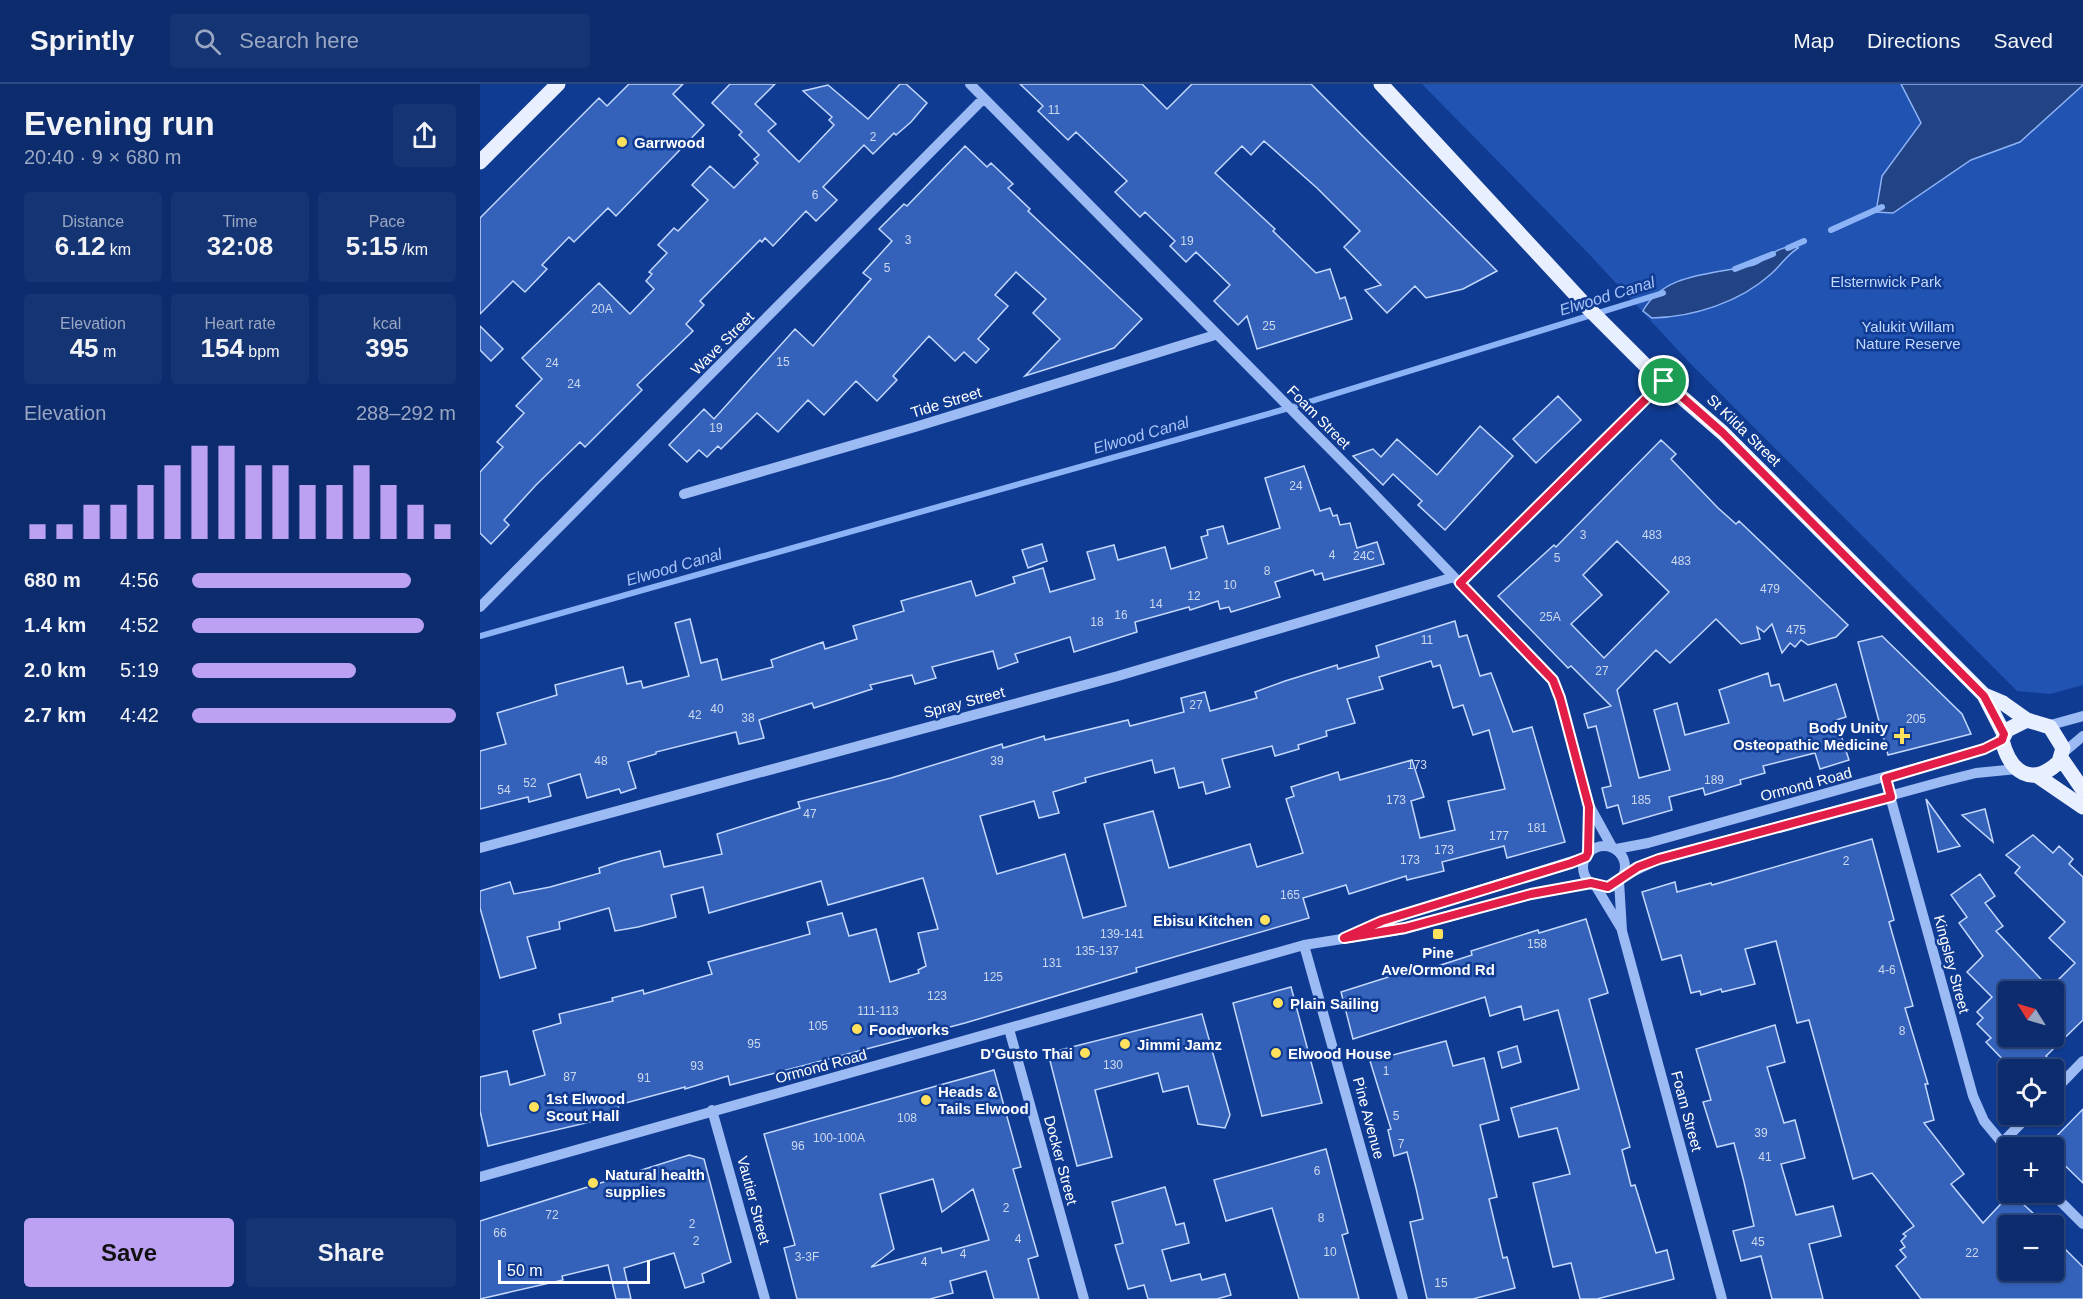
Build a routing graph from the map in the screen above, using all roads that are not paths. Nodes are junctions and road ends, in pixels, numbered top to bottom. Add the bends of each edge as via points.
1 (558, 84) edge
2 (970, 84) edge
3 (1381, 84) edge
4 (984, 98) junction
5 (480, 162) edge
6 (1215, 335) junction
7 (1664, 381) junction
8 (684, 494) dead end
9 (1457, 580) junction
10 (480, 607) edge
11 (1984, 696) junction
12 (2083, 716) edge
13 (2027, 720) junction
14 (2047, 726) junction
15 (2083, 736) edge
16 (2003, 737) junction
17 (2062, 756) junction
18 (2017, 769) junction
19 (2036, 775) junction
20 (1886, 778) junction
21 (2083, 790) edge
22 (1891, 797) junction
23 (1589, 807) junction
24 (2083, 807) edge
25 (480, 848) edge
26 (1614, 848) junction
27 (1587, 855) junction
28 (1621, 879) junction
29 (1593, 884) junction
30 (1623, 931) junction
31 (1344, 938) junction
32 (1304, 945) junction
33 (1009, 1029) junction
34 (2083, 1062) edge
35 (2064, 1081) edge
36 (712, 1110) junction
37 (2021, 1125) edge
38 (2012, 1137) edge
39 (1998, 1138) edge
40 (480, 1177) edge
41 (2062, 1203) edge
42 (2083, 1224) edge
43 (765, 1299) edge
44 (1084, 1299) edge
45 (1403, 1299) edge
46 (1722, 1299) edge

1 - 5 main road
2 - 4 street, Foam Street
3 - 7 main road, St Kilda Street via 1561,280
4 - 6 street, Foam Street
4 - 10 street, Wave Street
6 - 8 street, Tide Street
6 - 9 street, Foam Street
7 - 9 street, Spray Street
7 - 11 main road, St Kilda Street via 1723,433
9 - 23 street, Foam Street via 1553,680
9 - 25 street, Spray Street
11 - 13 main road, St Kilda Street via 2003,703
11 - 16 main road, St Kilda Street
12 - 14 street
13 - 14 main road
13 - 16 main road
14 - 17 main road via 2058,737
15 - 17 street
16 - 18 main road
16 - 20 street, Ormond Road via 1984,749
17 - 19 main road via 2055,766
17 - 21 main road
18 - 19 main road via 2026,775
18 - 22 street via 1976,773
19 - 24 main road
20 - 22 street, Kingsley Street
20 - 26 street, Ormond Road via 1648,843
22 - 28 street via 1659,859
22 - 39 street, Kingsley Street via 1973,1096 1984,1121
23 - 26 street, Foam Street
23 - 27 street, Foam Street
26 - 27 street via 1599,846
26 - 28 street via 1625,865
27 - 29 street via 1584,871
27 - 31 street, Ormond Road via 1382,921
28 - 29 street via 1608,887
28 - 30 street, Foam Street
29 - 30 street, Foam Street
29 - 31 street, Ormond Road via 1531,894 1405,928
30 - 46 street, Foam Street
31 - 32 street, Ormond Road
32 - 33 street, Ormond Road
32 - 45 street, Pine Avenue
33 - 36 street, Ormond Road
33 - 44 street, Docker Street
34 - 35 street
36 - 40 street, Ormond Road
36 - 43 street, Vautier Street
37 - 38 street
41 - 42 street

